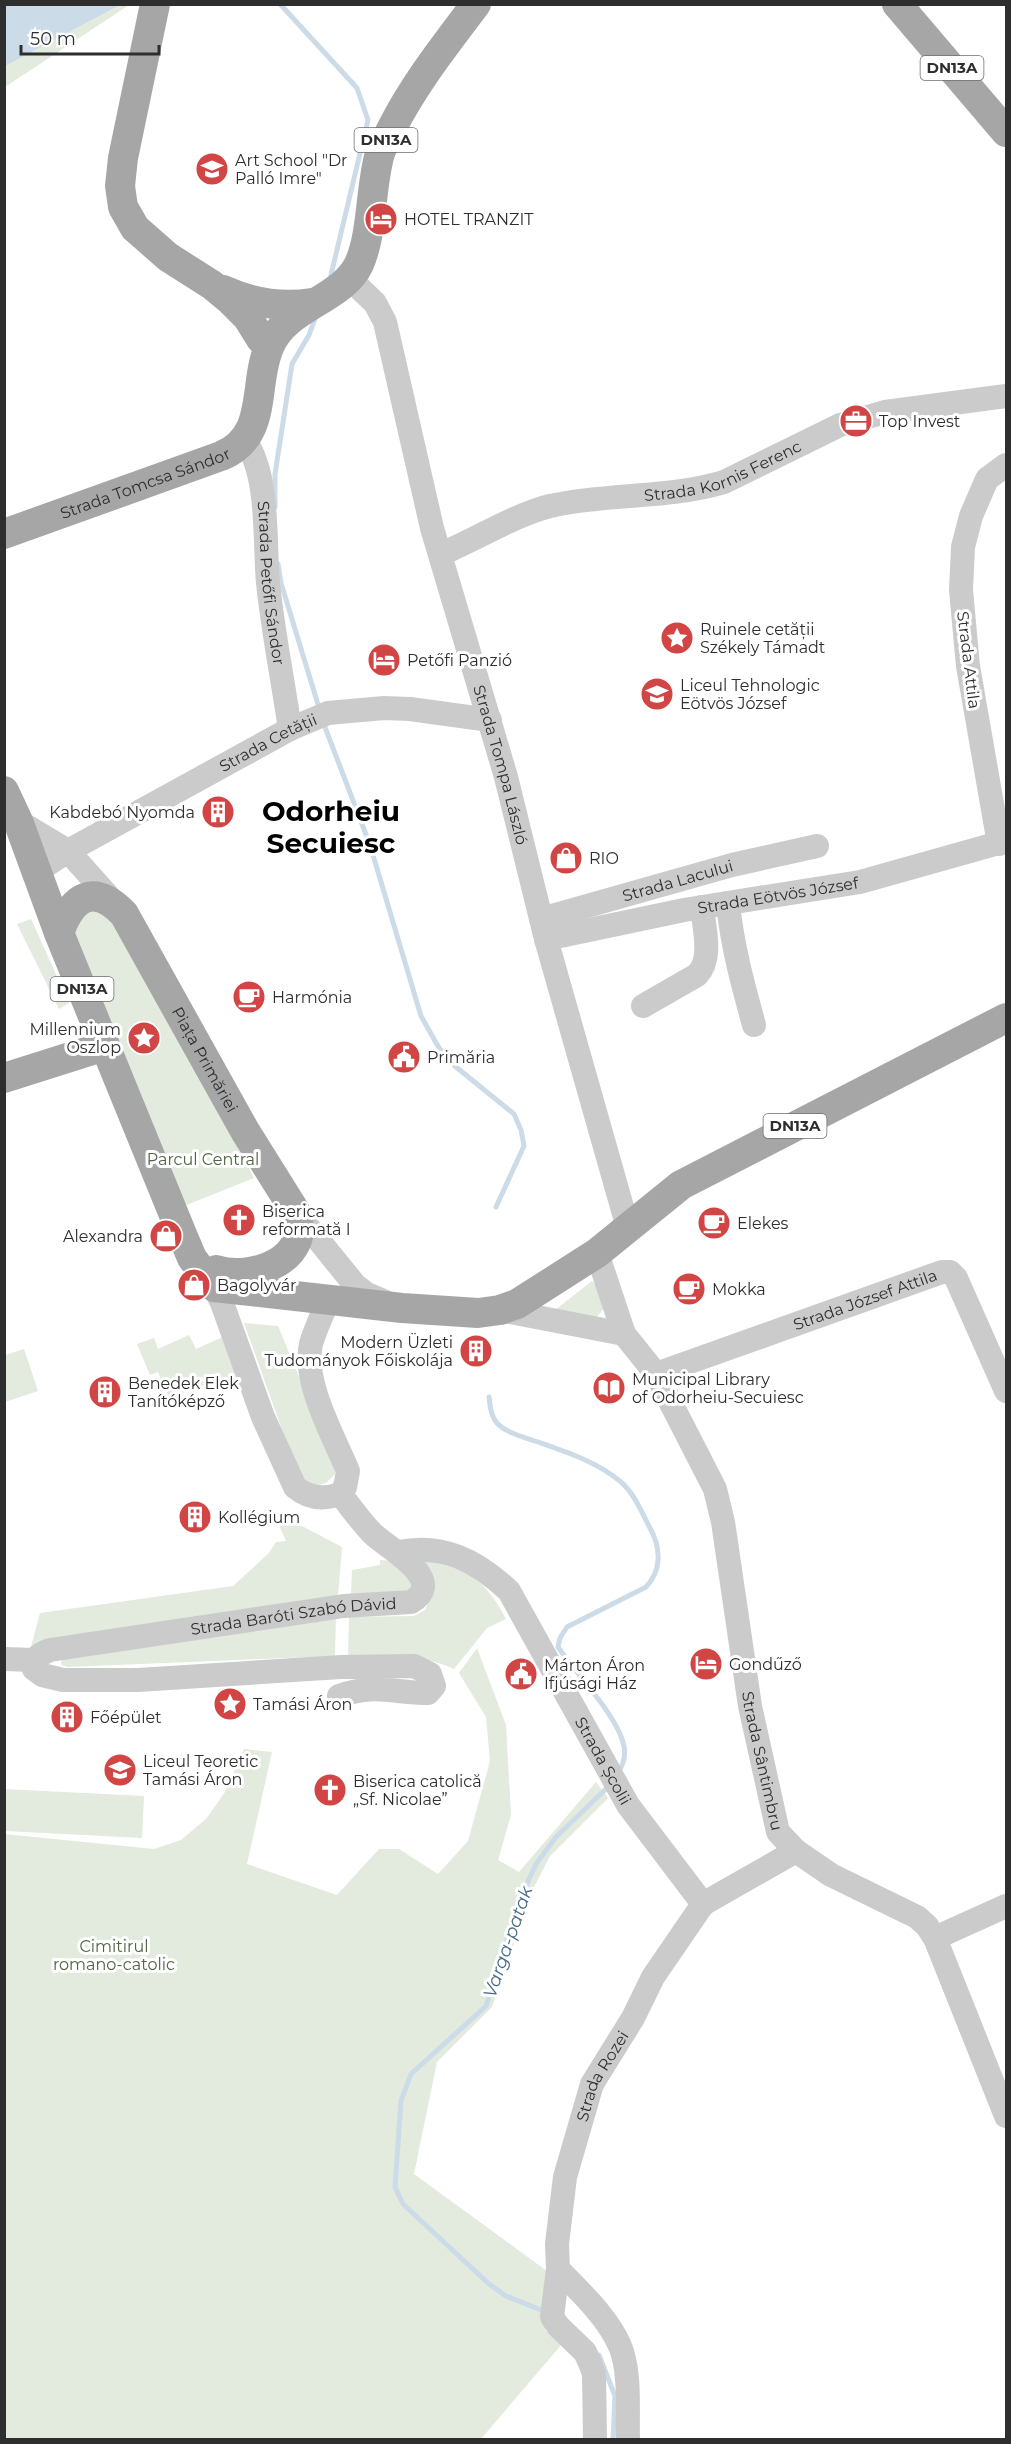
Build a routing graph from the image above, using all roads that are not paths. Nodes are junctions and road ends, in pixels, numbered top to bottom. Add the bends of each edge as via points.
1 (155, 4) edge
2 (476, 4) edge
3 (897, 4) edge
4 (1006, 132) edge
5 (212, 285) junction
6 (328, 293) junction
7 (247, 299) junction
8 (274, 338) junction
9 (1006, 396) edge
10 (250, 426) junction
11 (1006, 465) edge
12 (8, 530) edge
13 (441, 554) junction
14 (490, 720) junction
15 (290, 729) junction
16 (4, 791) edge
17 (18, 821) junction
18 (1003, 842) edge
19 (817, 846) dead end
20 (68, 851) junction
21 (36, 872) junction
22 (728, 903) junction
23 (117, 907) junction
24 (702, 907) junction
25 (544, 929) junction
26 (59, 933) junction
27 (643, 1006) dead end
28 (1006, 1018) edge
29 (754, 1025) dead end
30 (105, 1046) junction
31 (4, 1078) edge
32 (295, 1211) junction
33 (628, 1228) junction
34 (597, 1253) junction
35 (192, 1258) junction
36 (213, 1287) junction
37 (328, 1301) junction
38 (402, 1308) junction
39 (500, 1310) junction
40 (624, 1335) junction
41 (656, 1374) junction
42 (1006, 1391) edge
43 (339, 1494) junction
44 (399, 1552) junction
45 (4, 1659) edge
46 (34, 1660) junction
47 (339, 1696) dead end
48 (796, 1851) junction
49 (703, 1904) junction
50 (1006, 1906) edge
51 (935, 1938) junction
52 (1006, 2116) edge
53 (558, 2269) junction
54 (595, 2439) edge
55 (628, 2439) edge

1 - 5 main road via 123,158 123,207 135,228 168,257
2 - 6 main road, DN13A via 401,111 380,152 359,264
3 - 4 main road, DN13A
5 - 7 main road
5 - 8 main road via 241,310 261,339
6 - 7 main road via 279,305
6 - 8 main road, DN13A
6 - 13 street, Strada Tompa László via 375,303 385,322
7 - 8 main road
8 - 10 main road
9 - 13 street, Strada Kornis Ferenc via 885,412 840,425 706,488 539,509
10 - 12 main road, Strada Tomcsa Sándor via 220,456
10 - 15 street, Strada Petőfi Sándor
11 - 18 street, Strada Attila via 987,479 971,516 963,547 961,590 968,666
13 - 14 street, Strada Tompa László
14 - 15 street, Strada Cetății via 410,708 320,716
14 - 25 street, Strada Tompa László
15 - 20 street, Strada Cetății
16 - 17 main road, DN13A
17 - 20 street
17 - 21 main road, DN13A
18 - 22 street, Strada Eötvös József via 860,882
19 - 25 street, Strada Lacului via 722,867
20 - 21 street, Strada Cetății
20 - 23 street, Piața Primăriei
21 - 26 main road, DN13A
22 - 24 street, Strada Eötvös József
22 - 29 street via 730,928
23 - 26 main road via 96,897 81,899 69,910
23 - 32 main road, Piața Primăriei via 130,923 245,1131
24 - 25 street, Strada Eötvös József
24 - 27 street via 707,955 702,970
25 - 33 street, Strada Tompa László
26 - 30 main road, DN13A
28 - 33 main road, DN13A via 688,1181
30 - 31 main road
30 - 35 main road, DN13A
32 - 35 main road, Piața Primăriei via 300,1227 296,1243 272,1265 247,1274 233,1274
32 - 38 street, Piața Primăriei via 355,1285
33 - 34 main road, DN13A
34 - 39 main road, DN13A via 517,1304
34 - 40 street
35 - 36 main road, DN13A
36 - 37 main road, Piața Primăriei / DN13A
36 - 43 street via 263,1417 295,1487 312,1496
37 - 38 main road, Piața Primăriei / DN13A
37 - 43 street via 311,1346 310,1364 313,1384 348,1471 345,1487
38 - 39 main road, Piața Primăriei / DN13A
39 - 40 street
40 - 41 street, Strada Sântimbru
41 - 42 street, Strada József Attila via 950,1272 957,1278
41 - 48 street, Strada Sântimbru via 715,1489 750,1706 775,1822 784,1840
43 - 44 street, Strada Baróti Szabó Dávid via 370,1531
44 - 46 street, Strada Baróti Szabó Dávid via 421,1578 421,1593 411,1602 344,1606 61,1648 40,1654
44 - 49 street, Strada Școlii via 424,1548 445,1552 489,1574 509,1591 628,1805
45 - 46 street, Strada Baróti Szabó Dávid
46 - 47 street via 37,1672 63,1680 414,1666 430,1674 434,1686 428,1693 385,1688 359,1689
48 - 49 street
48 - 51 street, Strada Sântimbru via 831,1875 916,1917
49 - 53 street, Strada Rozei via 654,1977 592,2084 565,2177
50 - 51 street
51 - 52 street, Strada Sântimbru
53 - 54 street, Strada Rozei via 553,2306 558,2326 585,2352 594,2374
53 - 55 street via 601,2315 620,2346

